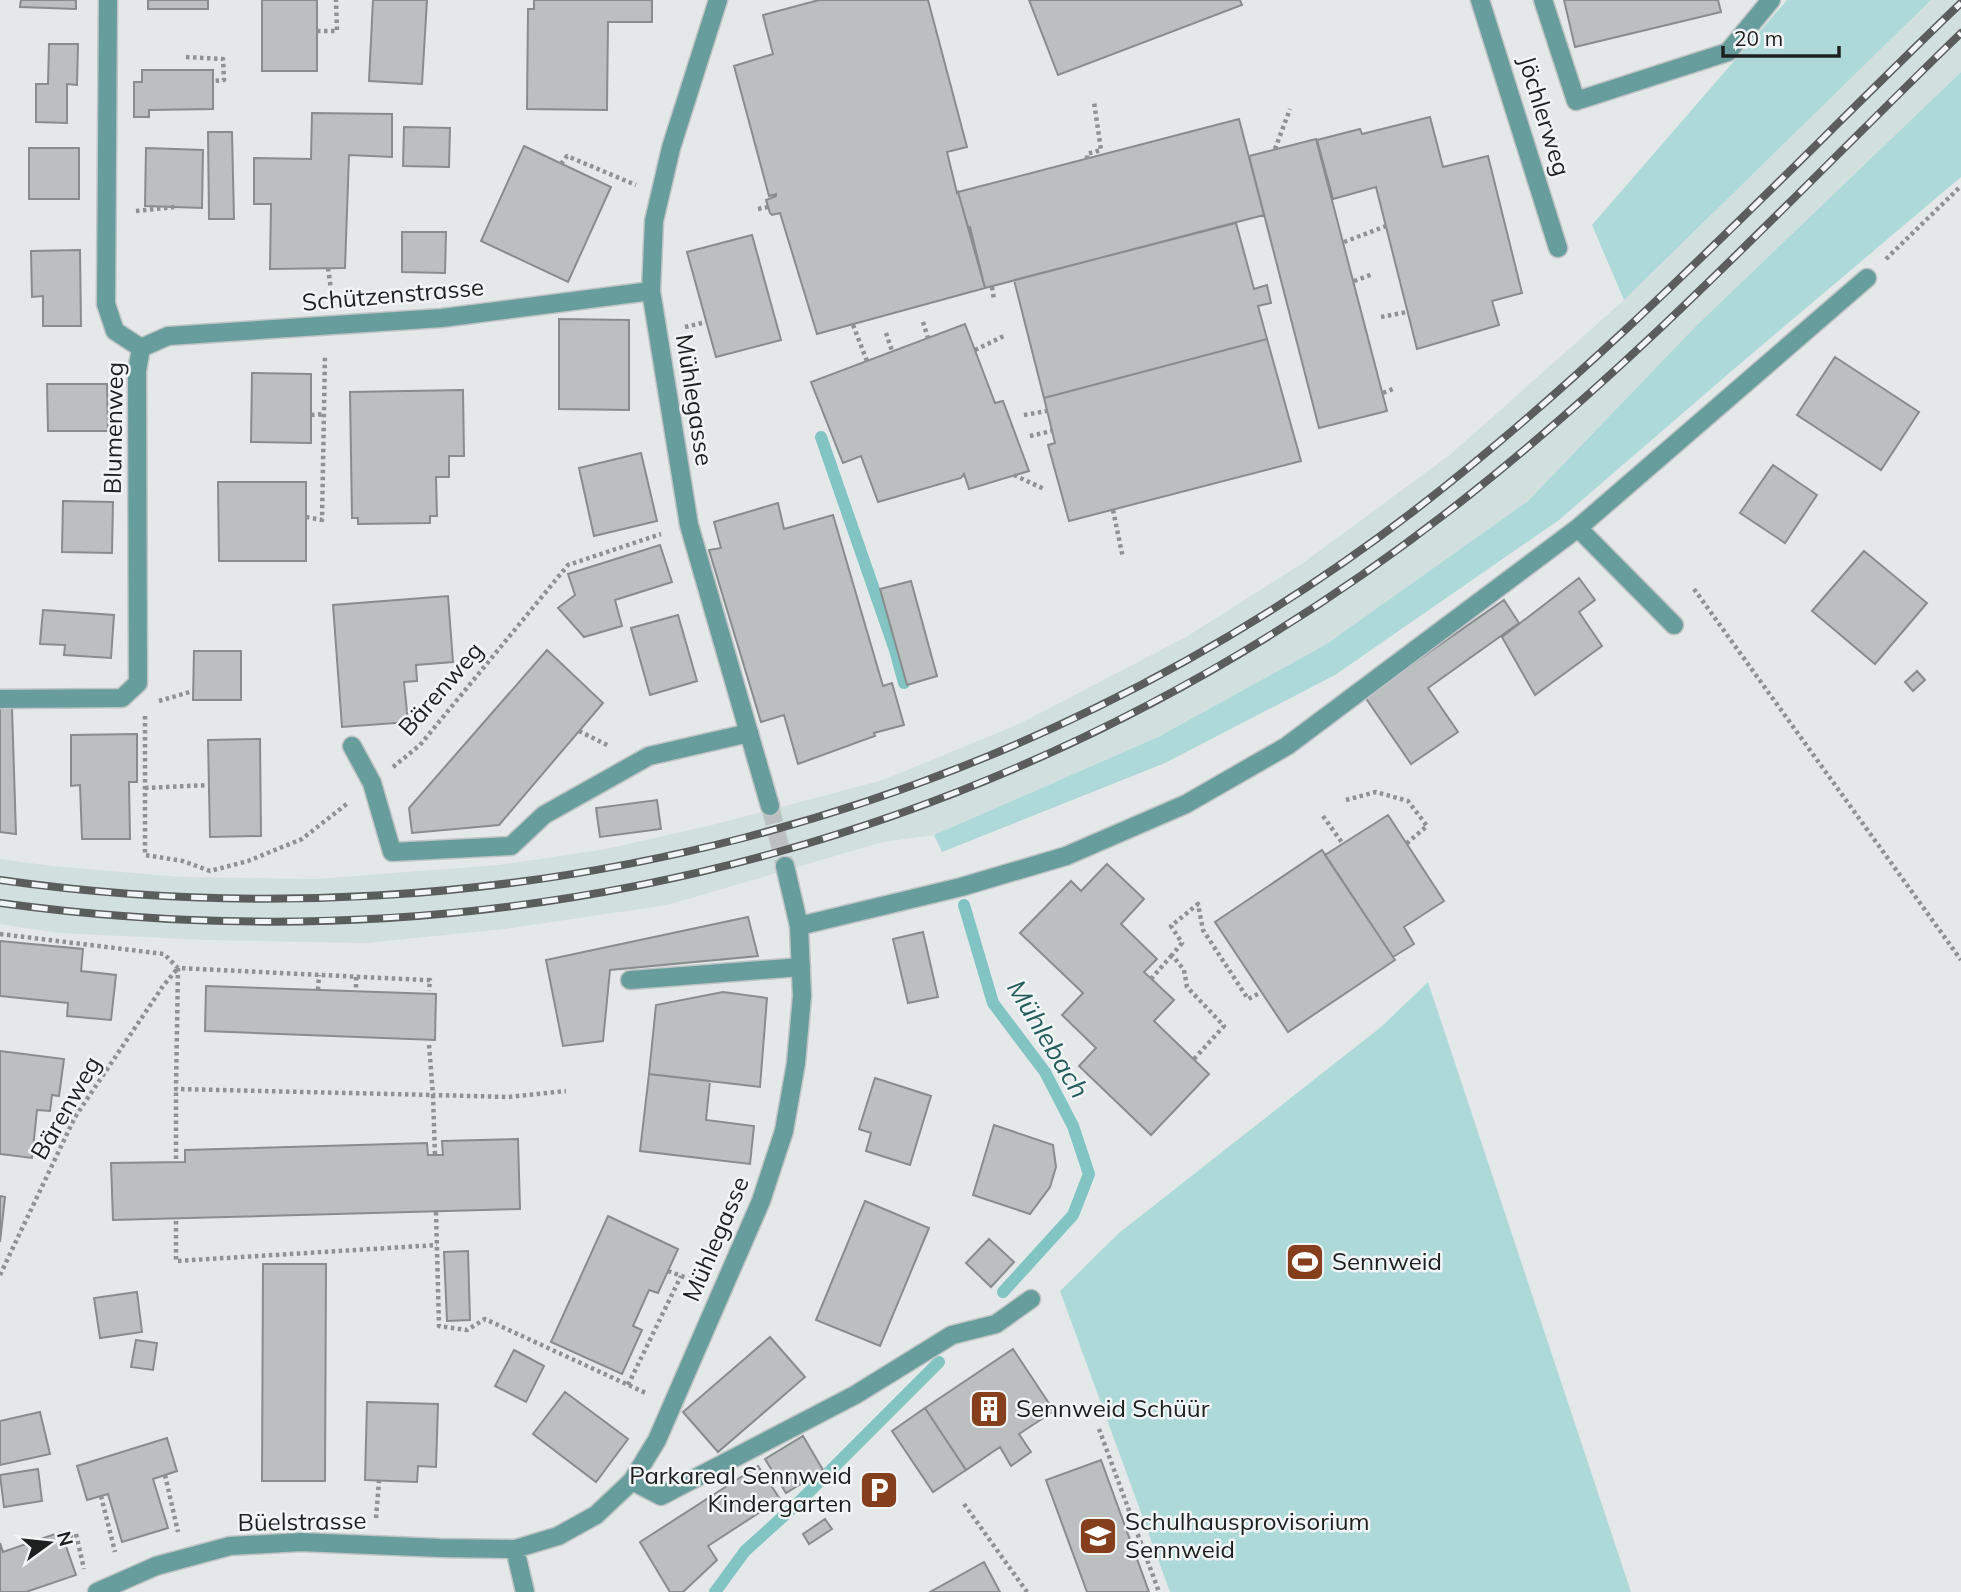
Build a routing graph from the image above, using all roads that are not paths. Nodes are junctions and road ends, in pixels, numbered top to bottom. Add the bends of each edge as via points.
1 (108, 0) edge
2 (718, 0) edge
3 (1480, 0) edge
4 (1543, 0) edge
5 (1771, 0) edge
6 (1558, 248) dead end
7 (1867, 278) road end
8 (651, 291) junction
9 (141, 348) junction
10 (1578, 528) junction
11 (1674, 625) dead end
12 (0, 699) edge
13 (749, 733) junction
14 (352, 746) dead end
15 (770, 806) tunnel mouth
16 (785, 866) tunnel mouth
17 (799, 926) junction
18 (801, 967) junction
19 (629, 980) dead end
20 (1031, 1299) dead end
21 (632, 1482) junction
22 (515, 1549) junction
23 (97, 1592) edge
24 (525, 1592) edge

1 - 9 street, Blumenweg via 106,304 115,331
2 - 8 street, Mühlegasse via 668,160 654,221
3 - 6 street, Jöchlerweg
4 - 5 street via 1576,101 1728,52
7 - 10 street
8 - 9 street, Schützenstrasse via 442,318 168,336
8 - 13 street, Mühlegasse via 689,525
9 - 12 street, Blumenweg via 136,371 138,683 122,698
10 - 11 street
10 - 17 street via 1287,746 1186,804 1066,856
13 - 14 street via 649,756 544,815 511,846 392,852 372,783
13 - 15 street, Mühlegasse
16 - 17 street, Mühlegasse
17 - 18 street, Mühlegasse
18 - 19 street
18 - 21 street, Mühlegasse via 796,1063 784,1131 761,1200 657,1440
20 - 21 street via 996,1324 951,1335 856,1395 661,1496
21 - 22 street, Mühlegasse via 596,1515 558,1536
22 - 23 street, Büelstrasse via 301,1542 230,1546 156,1566
22 - 24 street

